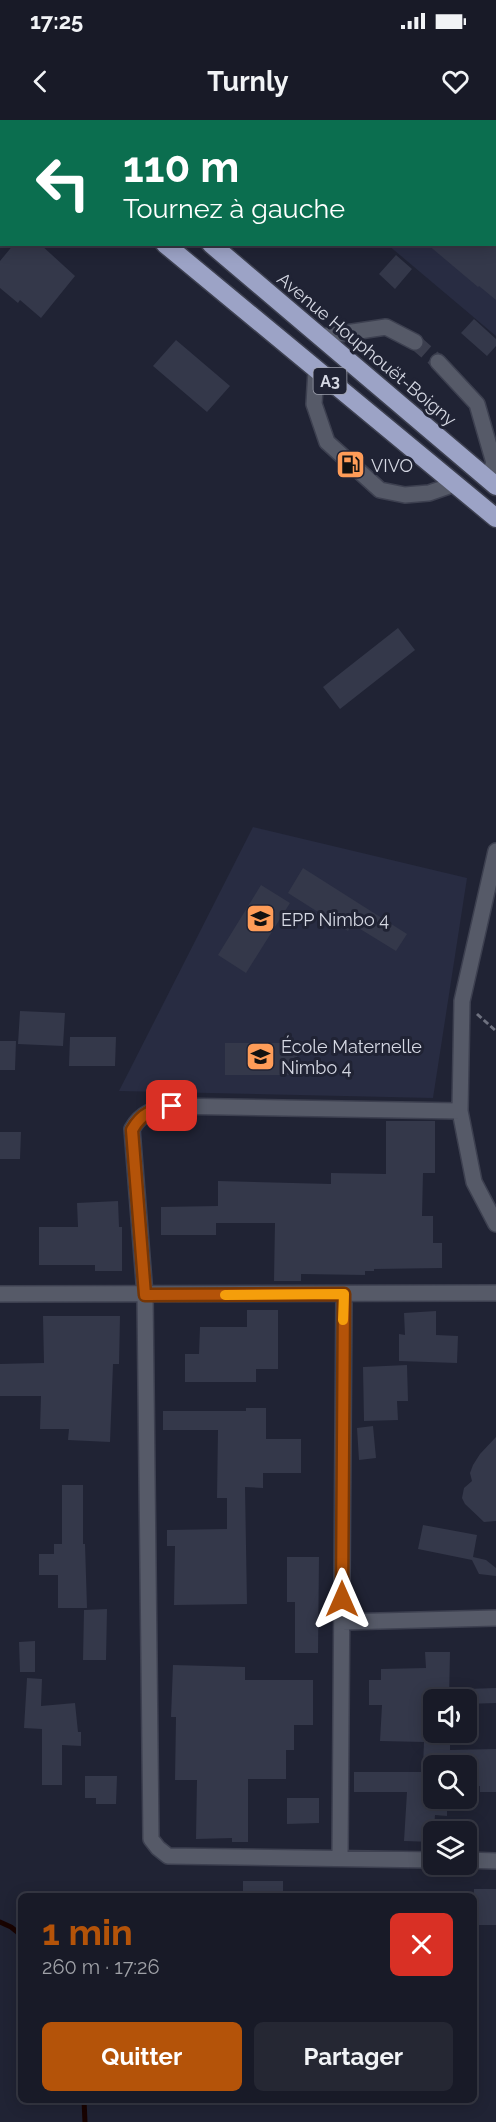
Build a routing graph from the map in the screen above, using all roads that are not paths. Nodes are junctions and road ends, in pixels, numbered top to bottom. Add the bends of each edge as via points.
1 (167, 246) edge
2 (213, 246) edge
3 (319, 337) junction
4 (415, 342) tunnel mouth
5 (438, 362) tunnel mouth
6 (316, 370) junction
7 (491, 482) edge
8 (455, 484) junction
9 (496, 518) edge
10 (496, 850) edge
11 (460, 1111) junction
12 (496, 1224) edge
13 (496, 1293) edge
14 (0, 1294) edge
15 (344, 1294) junction
16 (145, 1295) junction
17 (496, 1618) edge
18 (342, 1622) junction
19 (340, 1858) junction
20 (423, 1860) edge
21 (477, 1860) edge
22 (496, 1861) edge

1 - 6 highway, A3
2 - 3 highway, Avenue Houphouët-Boigny / A3
3 - 4 street via 386,327
3 - 7 highway, Avenue Houphouët-Boigny / A3
5 - 7 street via 477,404 494,463
6 - 8 highway, A3
6 - 8 street via 314,404 327,442 380,490 429,494
8 - 9 highway, A3
10 - 11 street via 462,1001
11 - 12 street via 474,1182
11 - 16 street via 172,1106 148,1111 138,1118 132,1130
13 - 15 street
14 - 16 street
15 - 16 street
15 - 18 street
16 - 19 street via 151,1839 168,1856
17 - 18 street
18 - 19 street
19 - 20 street
21 - 22 street

